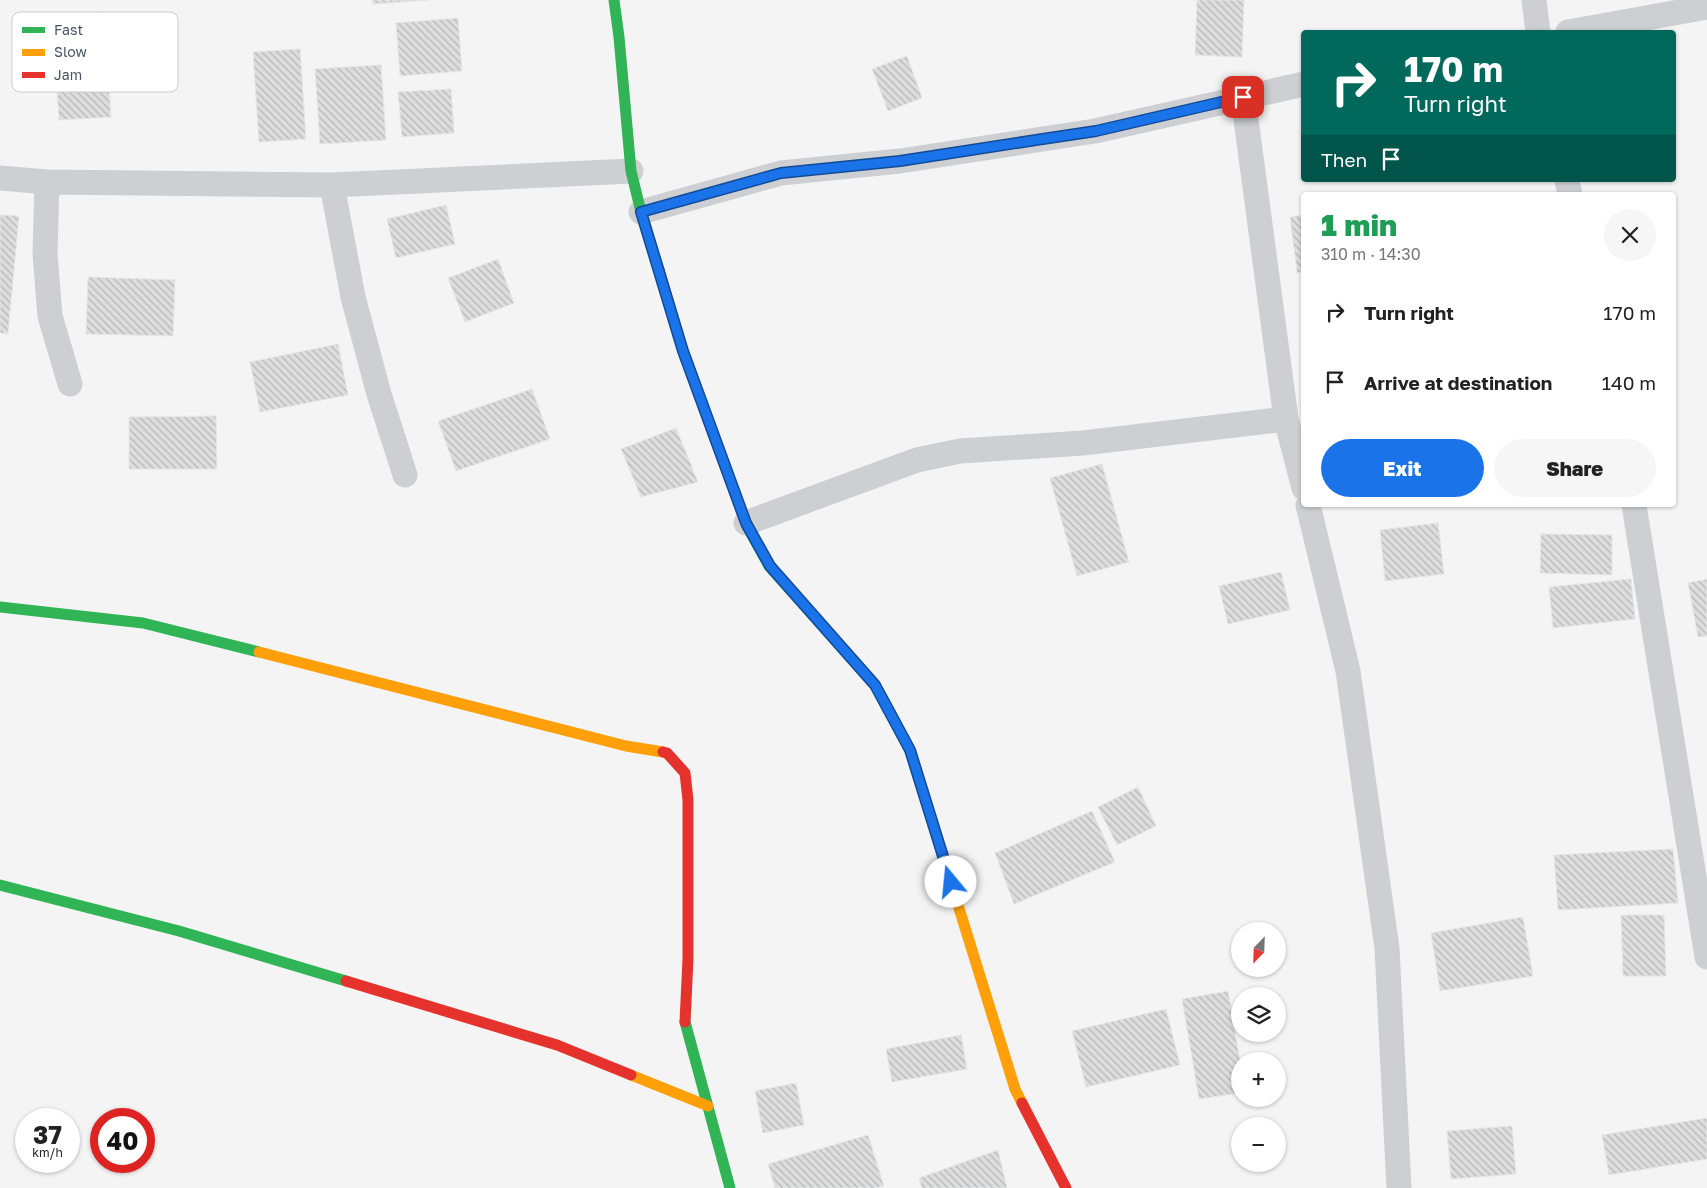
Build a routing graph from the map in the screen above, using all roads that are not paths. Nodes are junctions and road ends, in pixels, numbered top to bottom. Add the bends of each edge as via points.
1 (614, 0) edge
2 (1534, 0) edge
3 (1707, 7) edge
4 (1538, 30) edge
5 (1579, 30) edge
6 (1301, 85) edge
7 (1243, 97) junction
8 (631, 171) junction
9 (0, 178) edge
10 (47, 182) junction
11 (332, 185) junction
12 (641, 212) junction
13 (70, 384) dead end
14 (1286, 419) junction
15 (405, 475) dead end
16 (1301, 476) edge
17 (1308, 507) edge
18 (1634, 507) edge
19 (746, 523) junction
20 (0, 607) edge
21 (0, 885) edge
22 (1707, 957) edge
23 (708, 1106) junction
24 (730, 1188) edge
25 (1066, 1188) edge
26 (1399, 1188) edge

1 - 8 street
2 - 4 street
3 - 5 street
6 - 7 street
7 - 12 street via 1096,131 900,161 781,173
7 - 14 street
8 - 11 street
8 - 12 street
9 - 10 street
10 - 11 street
10 - 13 street via 45,254 50,316
11 - 15 street via 353,297
12 - 19 street via 683,351
14 - 16 street
14 - 19 street via 1083,443 951,453 917,460
17 - 26 street via 1348,671 1387,948
18 - 22 street
19 - 25 street via 770,566 875,685 910,750 1015,1089
20 - 23 street via 143,623 616,744 666,753 685,773 688,800 688,959 685,1023
21 - 23 street via 179,931 557,1045
23 - 24 street

